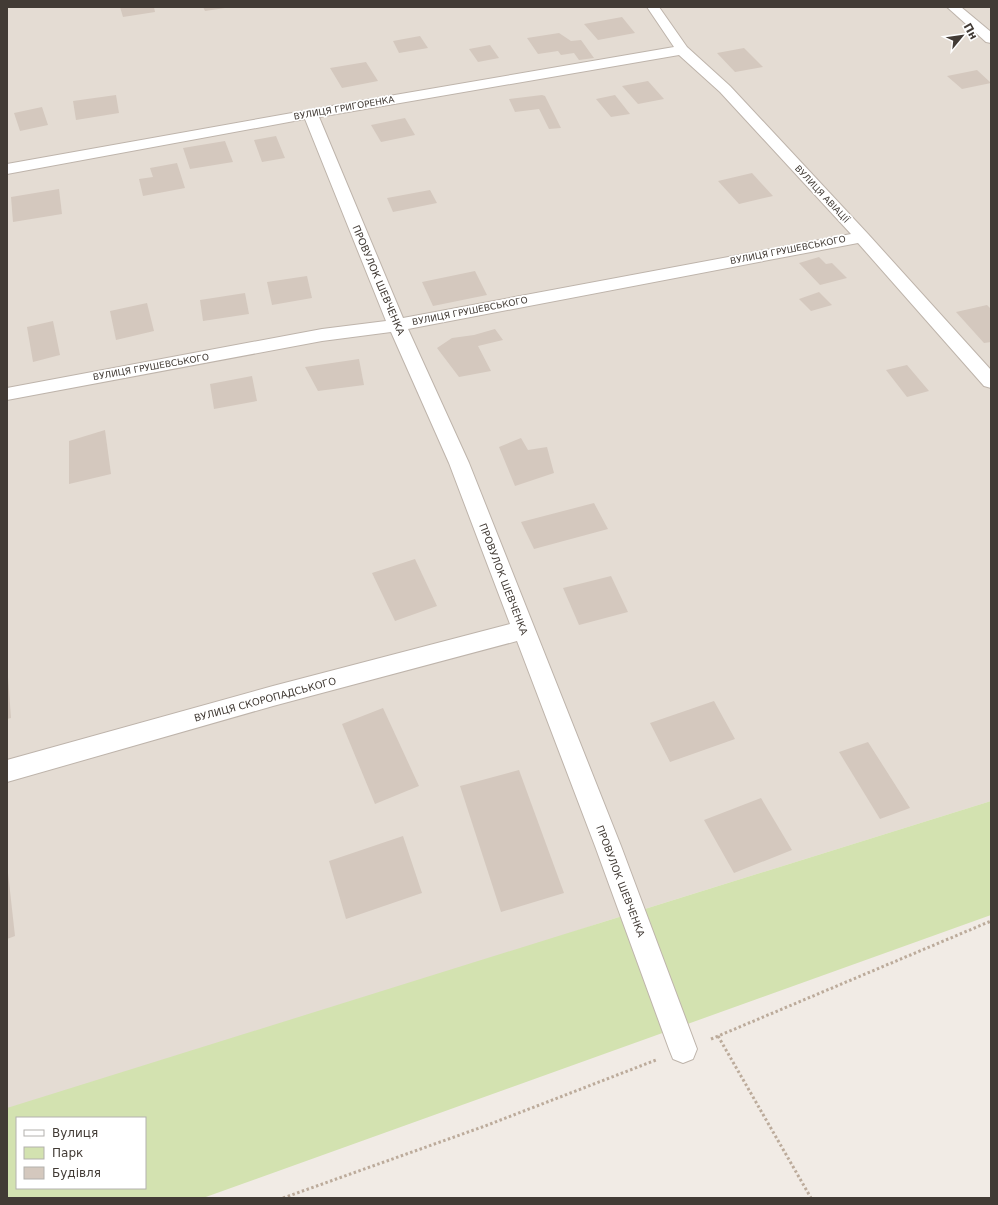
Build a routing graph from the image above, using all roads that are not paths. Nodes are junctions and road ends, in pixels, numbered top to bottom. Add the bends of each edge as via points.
1 (652, 7) edge
2 (953, 7) edge
3 (991, 39) edge
4 (682, 50) junction
5 (311, 115) junction
6 (7, 169) edge
7 (862, 237) junction
8 (398, 325) junction
9 (991, 382) edge
10 (7, 394) edge
11 (523, 630) junction
12 (7, 771) edge
13 (683, 1049) road end

1 - 4 street, ВУЛИЦЯ АВІАЦІЇ
2 - 3 street
4 - 5 street, ВУЛИЦЯ ГРИГОРЕНКА
4 - 7 street, ВУЛИЦЯ АВІАЦІЇ via 725,89
5 - 6 street, ВУЛИЦЯ ГРИГОРЕНКА
5 - 8 street, ПРОВУЛОК ШЕВЧЕНКА
7 - 8 street, ВУЛИЦЯ ГРУШЕВСЬКОГО
7 - 9 street, ВУЛИЦЯ АВІАЦІЇ
8 - 10 street, ВУЛИЦЯ ГРУШЕВСЬКОГО via 322,335
8 - 11 street, ПРОВУЛОК ШЕВЧЕНКА via 459,463
11 - 12 street, ВУЛИЦЯ СКОРОПАДСЬКОГО via 273,696
11 - 13 street, ПРОВУЛОК ШЕВЧЕНКА via 608,846

